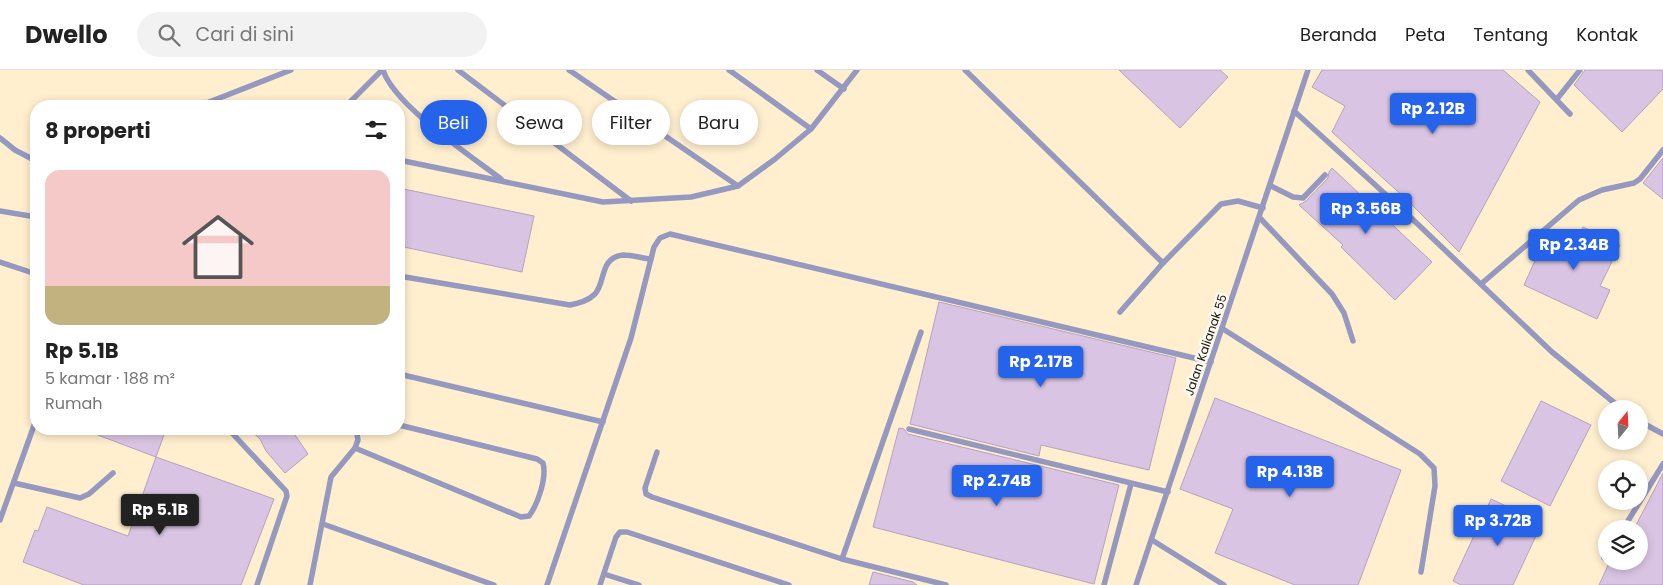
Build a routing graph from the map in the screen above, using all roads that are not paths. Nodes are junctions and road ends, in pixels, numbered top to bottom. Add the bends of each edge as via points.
1 (291, 70) edge
2 (383, 70) edge
3 (458, 70) edge
4 (569, 70) edge
5 (729, 70) edge
6 (817, 70) edge
7 (857, 70) edge
8 (965, 70) edge
9 (1308, 70) edge
10 (1528, 70) edge
11 (1580, 70) edge
12 (844, 89) junction
13 (1557, 99) junction
14 (214, 100) edge
15 (352, 100) edge
16 (405, 100) edge
17 (405, 100) edge
18 (1294, 111) junction
19 (1570, 114) dead end
20 (811, 129) junction
21 (0, 138) edge
22 (1663, 150) edge
23 (30, 158) edge
24 (405, 161) edge
25 (1325, 175) dead end
26 (503, 181) junction
27 (738, 186) junction
28 (1271, 186) junction
29 (631, 200) junction
30 (1263, 208) junction
31 (0, 211) edge
32 (30, 216) edge
33 (1260, 218) junction
34 (651, 259) junction
35 (0, 262) edge
36 (1163, 263) junction
37 (30, 272) edge
38 (405, 277) edge
39 (1481, 284) junction
40 (1120, 312) dead end
41 (1223, 329) junction
42 (921, 332) dead end
43 (1353, 341) dead end
44 (1211, 362) junction
45 (405, 375) edge
46 (1611, 400) edge
47 (603, 422) junction
48 (405, 426) edge
49 (1648, 426) edge
50 (909, 429) dead end
51 (1663, 434) edge
52 (31, 435) edge
53 (234, 435) edge
54 (357, 435) edge
55 (355, 448) junction
56 (657, 452) dead end
57 (1663, 464) edge
58 (113, 472) dead end
59 (14, 483) junction
60 (1131, 484) junction
61 (1168, 492) junction
62 (0, 520) edge
63 (1629, 520) edge
64 (323, 524) junction
65 (1152, 540) junction
66 (842, 560) junction
67 (1421, 572) dead end
68 (604, 574) junction
69 (257, 585) edge
70 (310, 585) edge
71 (494, 585) edge
72 (547, 585) edge
73 (600, 585) edge
74 (639, 585) edge
75 (789, 585) edge
76 (946, 585) edge
77 (1104, 585) edge
78 (1136, 585) edge
79 (1224, 585) edge

1 - 14 lane
2 - 15 lane
2 - 17 lane via 393,89
3 - 29 lane
4 - 27 lane
5 - 20 lane
6 - 12 lane
7 - 12 lane
8 - 36 lane
9 - 18 lane, Jalan Kalianak 55
10 - 13 lane
11 - 13 lane
12 - 20 lane
13 - 19 lane
16 - 26 lane via 432,126
18 - 28 lane, Jalan Kalianak 55
18 - 39 lane
20 - 27 lane
21 - 23 lane
22 - 39 lane via 1640,179 1579,200
24 - 26 lane
25 - 28 lane via 1302,198
26 - 29 lane via 603,202
27 - 29 lane via 691,197
28 - 30 lane, Jalan Kalianak 55
30 - 33 lane, Jalan Kalianak 55
30 - 36 lane via 1238,201 1221,204
31 - 32 lane
33 - 41 lane, Jalan Kalianak 55
33 - 43 lane via 1332,294 1344,313
34 - 38 lane via 625,255 614,257 604,269 596,293 570,305
34 - 44 lane via 660,238 670,234
34 - 47 lane via 631,338
35 - 37 lane
36 - 40 lane
39 - 46 lane via 1552,352
41 - 44 lane, Jalan Kalianak 55
41 - 67 lane via 1420,454 1434,468 1436,486
42 - 66 lane
44 - 61 lane, Jalan Kalianak 55
45 - 47 lane
47 - 72 lane
48 - 55 lane via 538,459 544,463 545,470 534,509 529,516 521,517
49 - 51 lane
50 - 60 lane
52 - 59 lane
53 - 69 lane via 286,491 287,496
54 - 55 lane
55 - 64 lane via 331,477
56 - 66 lane via 646,494
57 - 63 lane
58 - 59 lane via 80,498
59 - 62 lane
60 - 61 lane
60 - 77 lane
61 - 65 lane, Jalan Kalianak 55
64 - 70 lane
64 - 71 lane
65 - 78 lane, Jalan Kalianak 55
65 - 79 lane
66 - 76 lane
68 - 73 lane
68 - 74 lane
68 - 75 lane via 616,537 620,532 627,532

